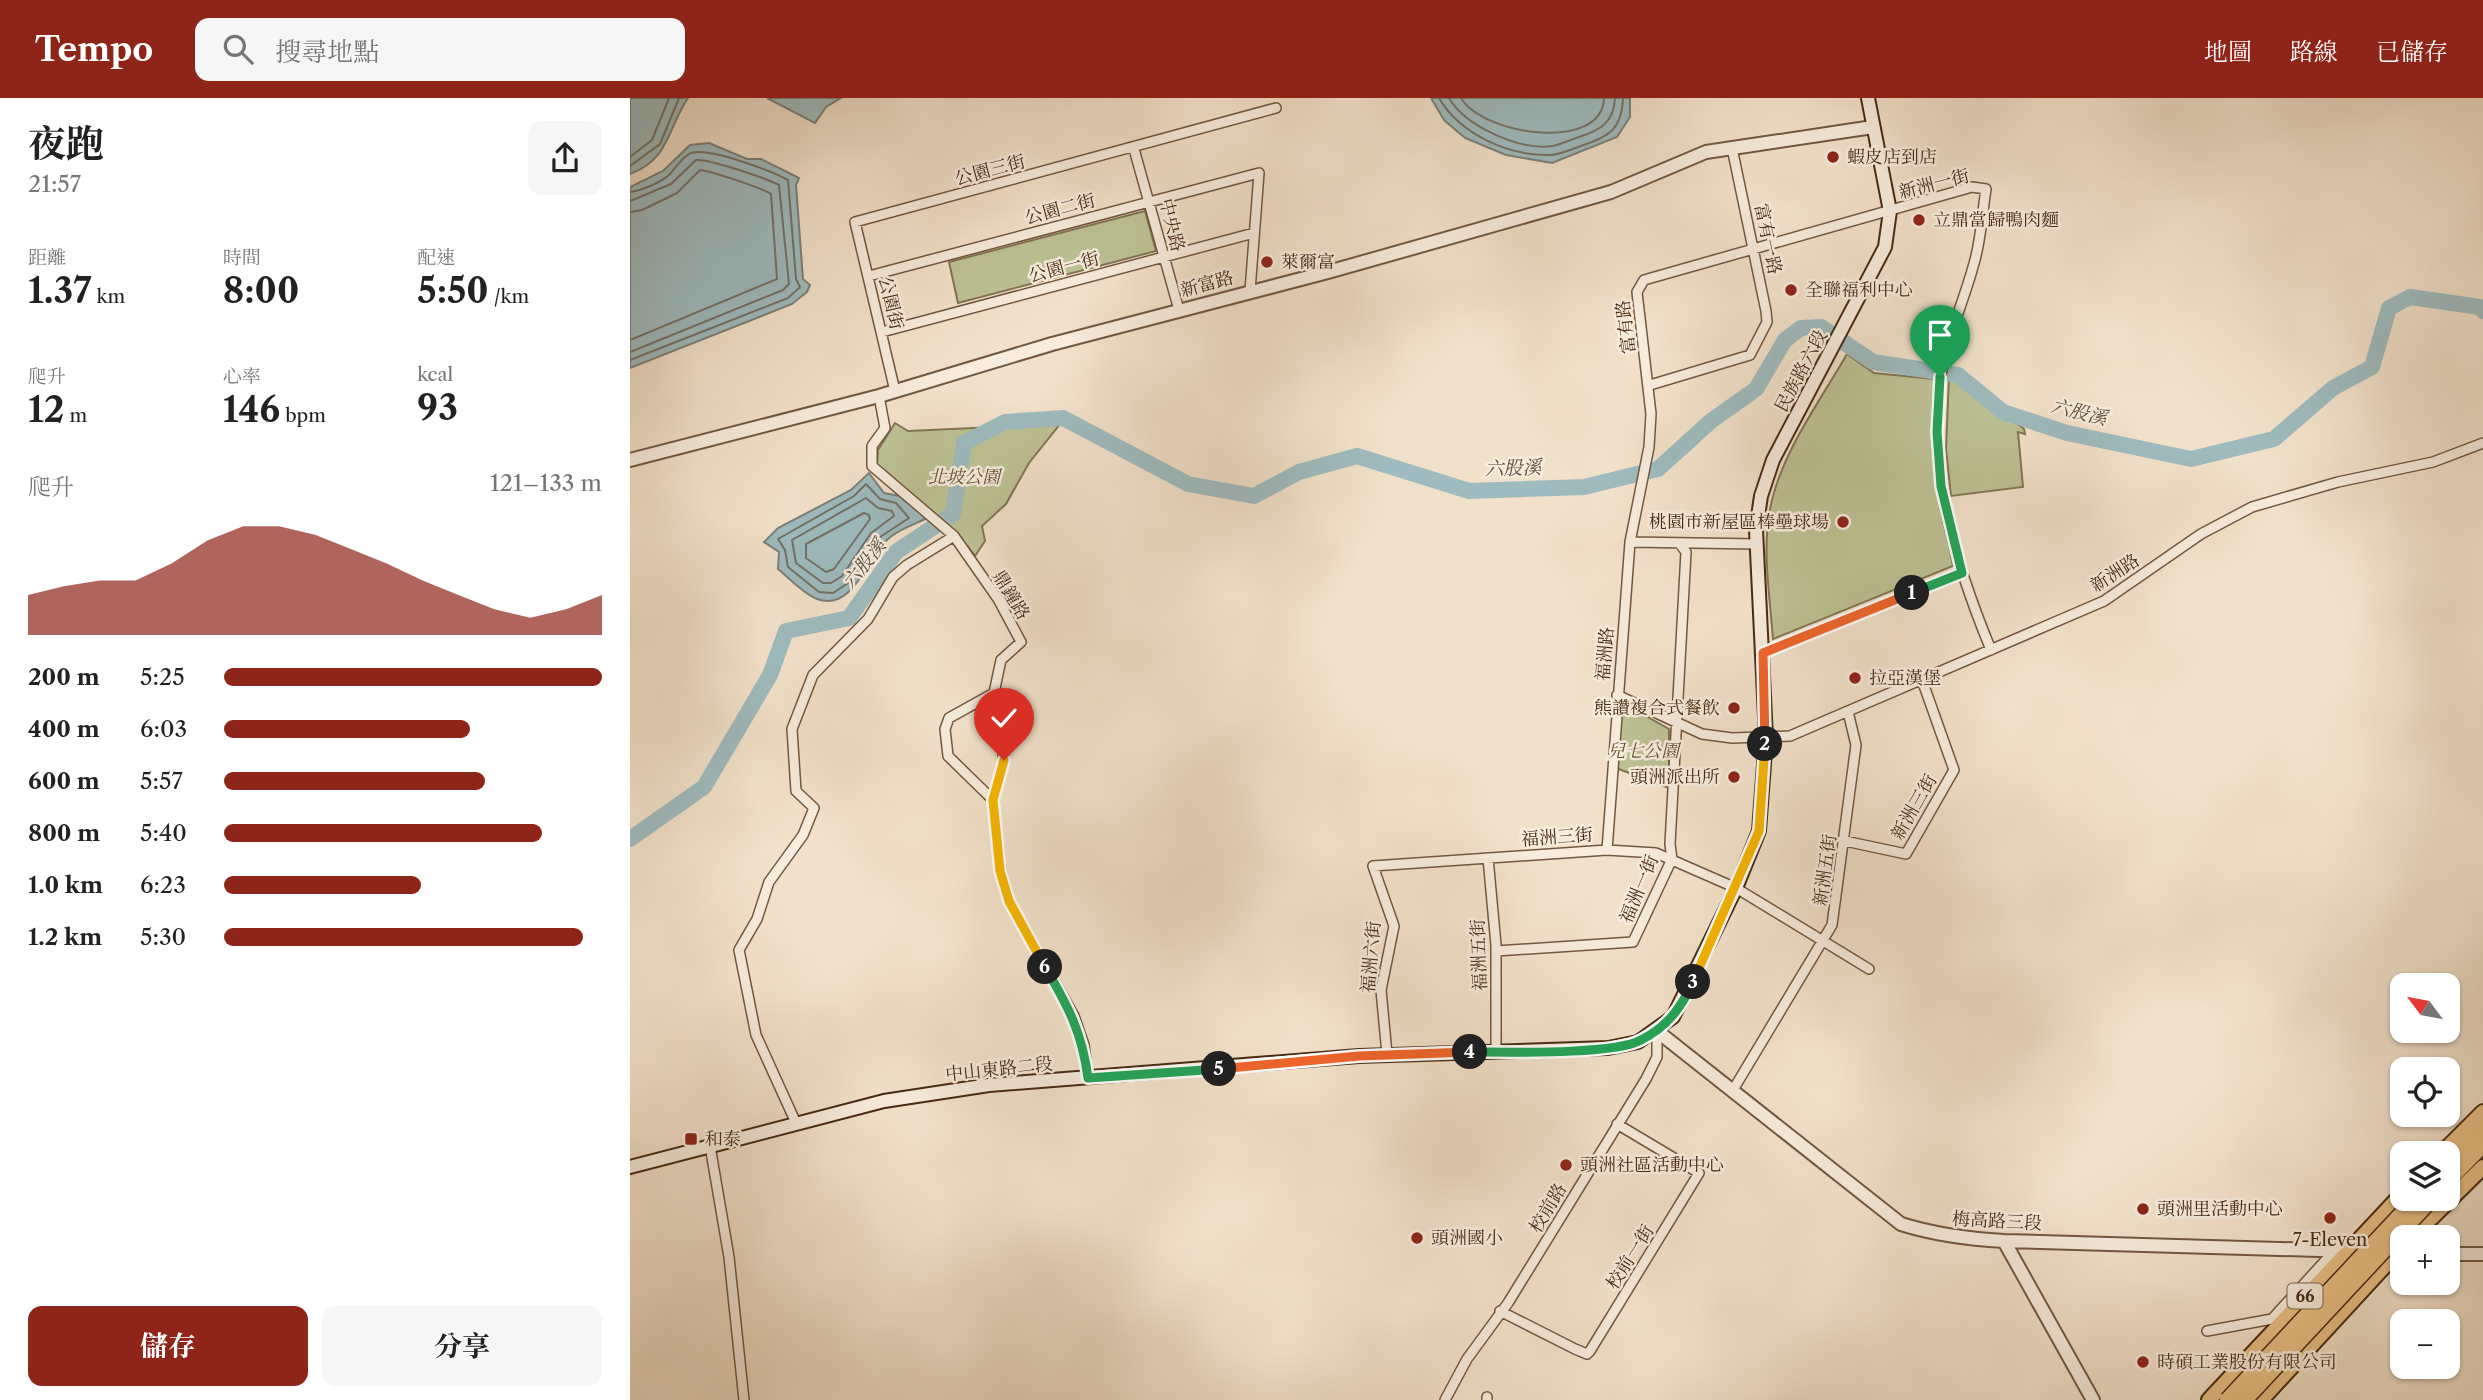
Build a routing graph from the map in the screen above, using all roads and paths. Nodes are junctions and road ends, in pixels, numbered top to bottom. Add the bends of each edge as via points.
1 (1868, 98) edge
2 (1276, 108) dead end
3 (1873, 127) junction
4 (1732, 148) junction
5 (1134, 149) junction
6 (1149, 201) junction
7 (1890, 211) junction
8 (855, 222) joint
9 (1255, 233) junction
10 (1755, 250) junction
11 (1163, 257) junction
12 (869, 276) junction
13 (1250, 291) junction
14 (1179, 310) junction
15 (882, 332) junction
16 (1650, 385) junction
17 (895, 391) junction
18 (879, 397) junction
19 (2483, 443) edge
20 (630, 460) edge
21 (1773, 460) joint
22 (954, 536) junction
23 (1630, 542) junction
24 (1680, 544) junction
25 (1757, 544) junction
26 (1962, 573) junction
27 (1991, 650) junction
28 (1763, 653) junction
29 (1922, 680) junction
30 (994, 694) junction
31 (1617, 695) junction
32 (1848, 712) junction
33 (1676, 723) junction
34 (1766, 738) junction
35 (993, 800) junction
36 (1845, 841) junction
37 (1607, 850) junction
38 (1488, 858) junction
39 (1672, 859) junction
40 (1373, 866) joint
41 (1736, 888) junction
42 (1822, 941) junction
43 (1496, 950) junction
44 (1869, 969) dead end
45 (1657, 1031) junction
46 (1496, 1052) junction
47 (1387, 1054) junction
48 (1088, 1078) junction
49 (1733, 1090) junction
50 (2483, 1112) edge
51 (796, 1123) junction
52 (1617, 1124) junction
53 (2483, 1129) edge
54 (2454, 1141) edge
55 (2483, 1144) edge
56 (709, 1146) junction
57 (2460, 1152) edge
58 (630, 1167) edge
59 (2483, 1167) edge
60 (2460, 1168) edge
61 (2390, 1206) edge
62 (2405, 1211) edge
63 (2420, 1211) edge
64 (2424, 1225) edge
65 (2004, 1241) junction
66 (2340, 1251) junction
67 (2390, 1252) edge
68 (2460, 1254) edge
69 (2483, 1254) edge
70 (2390, 1263) edge
71 (1500, 1311) junction
72 (2207, 1331) dead end
73 (1446, 1397) edge
74 (744, 1400) edge
75 (2093, 1400) edge
76 (2209, 1400) edge
77 (2228, 1400) edge
78 (2244, 1400) edge
79 (2261, 1400) edge

1 - 3 street, 民族路六段
2 - 5 street, 公園三街
3 - 4 street, 新富路
3 - 7 street, 民族路六段
4 - 10 street, 富有一路
4 - 13 street, 新富路 via 1706,152 1611,192
5 - 6 street, 中央路
5 - 8 street, 公園三街
6 - 9 street, 公園二街 via 1259,173
6 - 11 street, 中央路
6 - 12 street, 公園二街
7 - 10 street, 富有路
7 - 21 street, 民族路六段 via 1885,247
7 - 26 street, 新洲一街 via 1972,187 1986,188 1974,265 1940,377 1937,432 1941,486
8 - 12 street, 公園街
9 - 11 street, 公園一街
9 - 13 street
10 - 16 street, 富有一路 via 1767,322 1750,355
10 - 16 street, 富有路 via 1639,284
11 - 14 street, 中央路
11 - 15 street, 公園一街
12 - 15 street, 公園街
13 - 14 street, 新富路
14 - 17 street, 新富路
15 - 17 street, 公園街
16 - 23 street, 富有路 via 1649,447
17 - 18 street, 新富路
18 - 20 street, 新富路
18 - 22 street, 鼎鐘路 via 885,428 872,446 872,466
19 - 27 street, 新洲路 via 2433,462 2338,482 2252,507 2201,534 2104,601
21 - 25 street, 中山東路二段 via 1761,496
22 - 30 street, 鼎鐘路 via 998,599 1021,642 1002,660
22 - 51 street via 893,577 868,619 813,675 792,729 796,791 814,808 803,835 769,882 757,919 739,950 756,1035
23 - 24 street
23 - 31 street, 福洲路
24 - 25 street
24 - 33 street, 福洲一街 via 1686,552
25 - 28 street, 中山東路二段
26 - 27 street
26 - 28 street
27 - 29 street, 新洲路
28 - 34 street, 中山東路二段
29 - 32 street, 新洲路
29 - 36 street, 新洲三街 via 1954,770 1906,854
30 - 35 street via 1004,760
30 - 35 street via 950,718 945,729 948,756
31 - 33 street, 福洲路
31 - 37 street
32 - 34 street, 新洲路 via 1790,736
32 - 36 street, 新洲五街 via 1856,744
33 - 34 street, 福洲路 via 1715,737
33 - 39 street, 福洲一街
34 - 41 street, 中山東路二段 via 1762,821
35 - 48 street via 1000,871 1009,901 1074,1016
36 - 42 street, 新洲五街 via 1835,914
37 - 38 street, 福洲三街
37 - 39 street, 福洲三街 via 1643,851
38 - 40 street, 福洲三街
38 - 43 street, 福洲五街
39 - 41 street, 福洲三街
39 - 43 street, 福洲一街 via 1633,942
40 - 47 street, 福洲六街 via 1394,926 1381,990
41 - 42 street, 福洲三街
41 - 45 street, 中山東路二段 via 1683,1002
42 - 44 street, 福洲三街
42 - 49 street, 新洲五街
43 - 46 street, 福洲五街
45 - 46 street, 中山東路二段 via 1638,1042 1608,1048
45 - 49 street, 梅高路三段
45 - 52 street, 校前路 via 1657,1057
46 - 47 street, 中山東路二段
47 - 48 street, 中山東路二段
48 - 51 street, 中山東路二段 via 989,1084
49 - 65 street, 梅高路三段 via 1901,1224 1956,1238
50 - 54 main road
51 - 56 street, 中山東路二段
52 - 71 street, 校前路
52 - 71 street, 校前一街 via 1699,1174 1590,1351 1575,1349
53 - 57 highway
55 - 60 highway
56 - 58 street, 中山東路二段
56 - 74 street via 729,1257
59 - 64 main road
61 - 66 main road, 66
62 - 77 highway, 66, bridge
63 - 78 highway, 66, bridge
65 - 66 street, 梅高路三段
65 - 75 street
66 - 67 street, 梅高路三段
66 - 72 street via 2272,1319
66 - 76 main road, 66
68 - 69 street
70 - 79 main road, 66
71 - 73 street, 校前路

